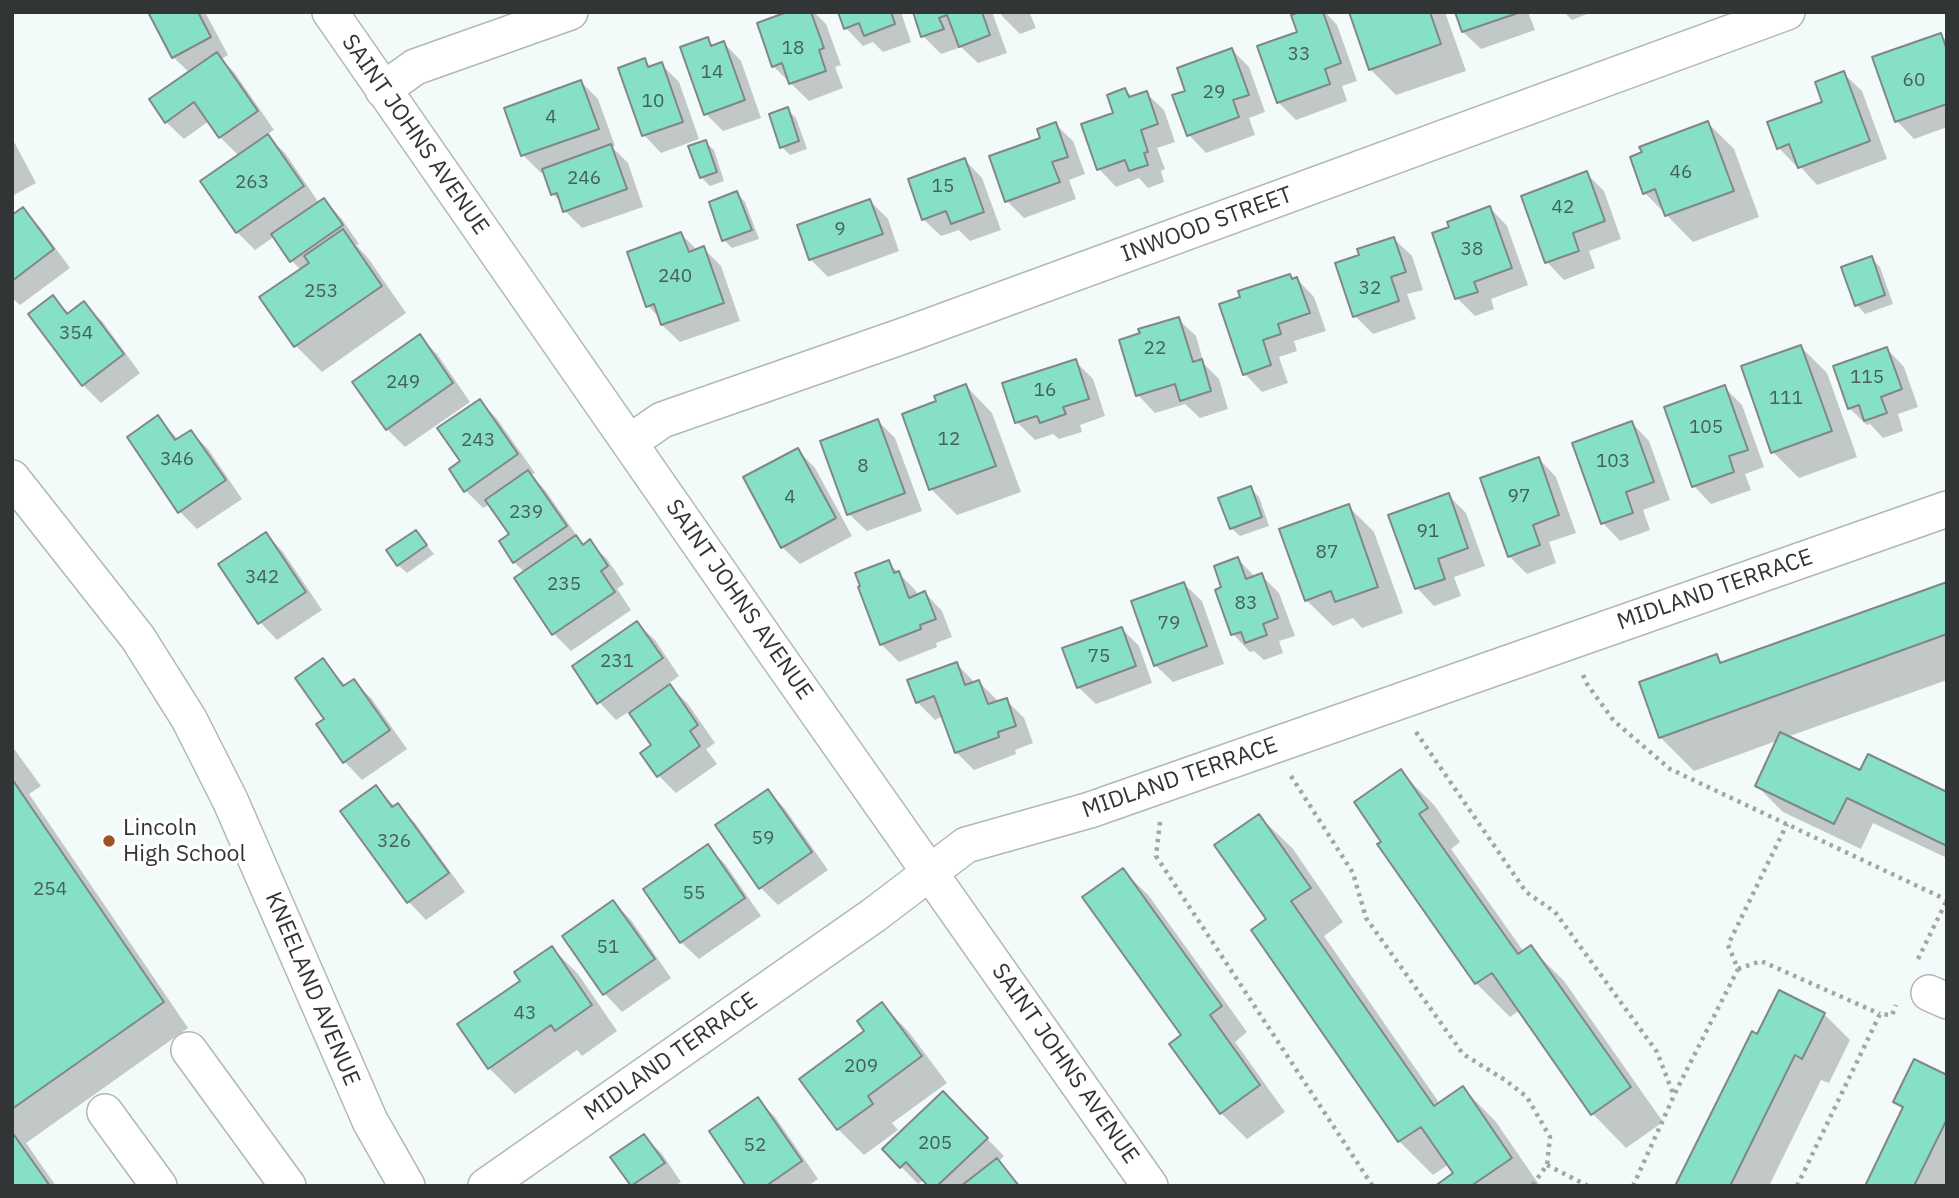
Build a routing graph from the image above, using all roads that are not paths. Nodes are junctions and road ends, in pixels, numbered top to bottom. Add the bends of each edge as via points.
1 (330, 12) edge
2 (570, 12) edge
3 (1787, 12) edge
4 (383, 90) junction
5 (630, 442) junction
6 (12, 478) edge
7 (1947, 509) edge
8 (930, 873) junction
9 (188, 1049) dead end
10 (104, 1112) dead end
11 (159, 1186) edge
12 (288, 1186) edge
13 (407, 1186) edge
14 (486, 1186) edge
15 (1150, 1186) edge

1 - 4 street, SAINT JOHNS AVENUE
2 - 4 street via 415,67
3 - 5 street, INWOOD STREET via 662,421
4 - 5 street, SAINT JOHNS AVENUE
5 - 8 street, SAINT JOHNS AVENUE
6 - 13 street, KNEELAND AVENUE via 138,638 190,719 370,1121
7 - 8 street, MIDLAND TERRACE via 1090,810 966,845
8 - 14 street, MIDLAND TERRACE
8 - 15 street, SAINT JOHNS AVENUE
9 - 12 street
10 - 11 street

